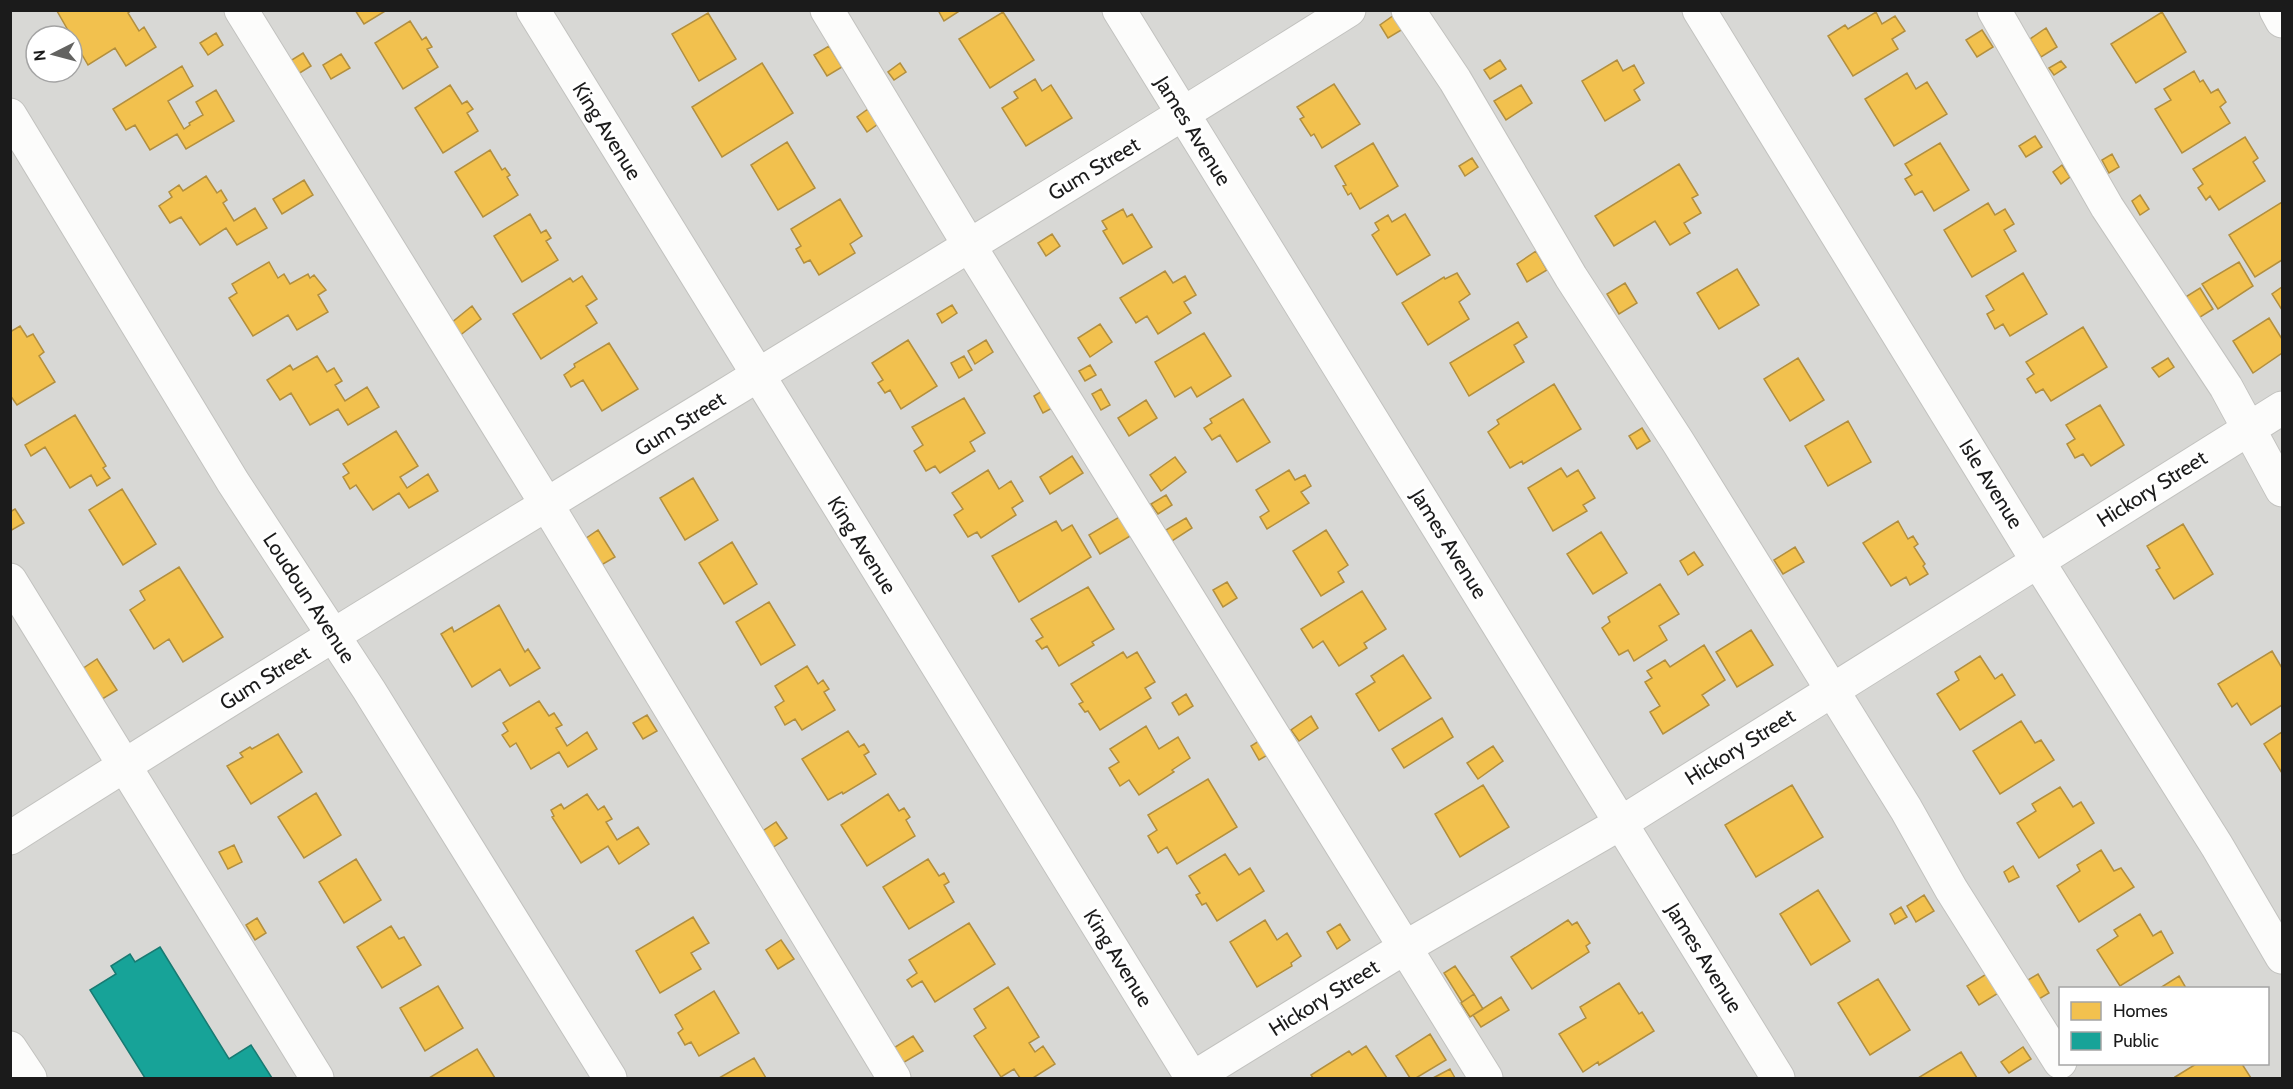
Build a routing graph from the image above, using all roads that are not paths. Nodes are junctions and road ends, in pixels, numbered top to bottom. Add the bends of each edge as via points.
1 (241, 10) edge
2 (533, 10) edge
3 (827, 10) edge
4 (1119, 10) edge
5 (1349, 10) edge
6 (1408, 10) edge
7 (1699, 10) edge
8 (1994, 10) edge
9 (2276, 10) edge
10 (2283, 21) edge
11 (10, 115) edge
12 (1183, 115) junction
13 (969, 244) junction
14 (758, 376) junction
15 (2283, 408) edge
16 (2248, 429) junction
17 (2283, 490) edge
18 (547, 505) junction
19 (2037, 560) junction
20 (10, 580) edge
21 (333, 636) junction
22 (1831, 690) junction
23 (124, 765) junction
24 (1621, 823) junction
25 (10, 837) edge
26 (1404, 948) junction
27 (2283, 957) edge
28 (10, 1048) edge
29 (2059, 1060) edge
30 (2062, 1065) edge
31 (30, 1078) edge
32 (317, 1078) edge
33 (610, 1078) edge
34 (894, 1078) edge
35 (1193, 1078) edge
36 (1486, 1078) edge
37 (1778, 1078) edge
38 (2071, 1078) edge

1 - 18 street
2 - 14 street, King Avenue
3 - 13 street
4 - 12 street, James Avenue
5 - 12 street, Gum Street
6 - 22 street
7 - 19 street, Isle Avenue
8 - 16 street via 2107,207 2226,387
9 - 10 street
11 - 21 street, Loudoun Avenue via 233,482
12 - 13 street, Gum Street
12 - 24 street, James Avenue
13 - 14 street, Gum Street
13 - 26 street
14 - 18 street, Gum Street
14 - 35 street, King Avenue
15 - 16 street, Hickory Street
16 - 17 street
16 - 19 street, Hickory Street
18 - 21 street, Gum Street
18 - 34 street
19 - 22 street, Hickory Street
19 - 27 street, Isle Avenue
20 - 23 street
21 - 23 street, Gum Street
21 - 33 street, Loudoun Avenue
22 - 24 street, Hickory Street
22 - 29 street
23 - 25 street, Gum Street
23 - 32 street
24 - 26 street, Hickory Street
24 - 37 street, James Avenue
26 - 35 street, Hickory Street
26 - 36 street
28 - 31 street
30 - 38 street

